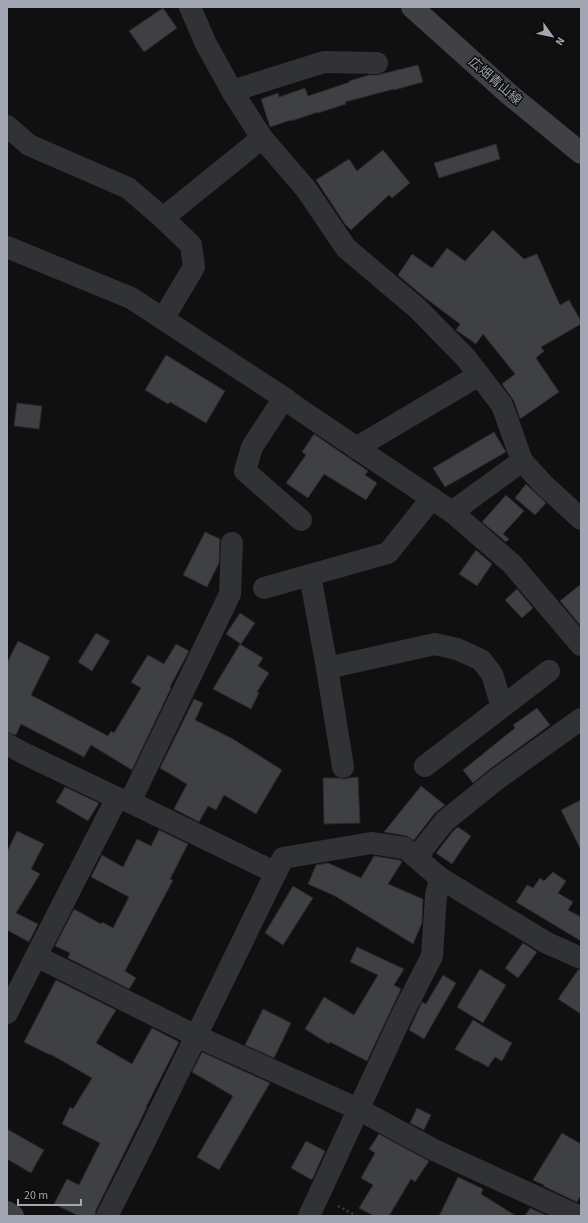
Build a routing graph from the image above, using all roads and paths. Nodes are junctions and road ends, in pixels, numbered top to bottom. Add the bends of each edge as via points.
1 (190, 7) edge
2 (412, 7) edge
3 (377, 63) dead end
4 (232, 91) junction
5 (7, 126) edge
6 (262, 138) junction
7 (581, 153) edge
8 (163, 218) junction
9 (7, 247) edge
10 (163, 319) junction
11 (479, 375) junction
12 (284, 398) junction
13 (356, 448) junction
14 (522, 461) junction
15 (432, 498) junction
16 (452, 512) junction
17 (581, 519) edge
18 (301, 520) dead end
19 (232, 542) dead end
20 (310, 575) junction
21 (264, 588) dead end
22 (581, 645) edge
23 (327, 668) junction
24 (549, 671) dead end
25 (502, 707) junction
26 (581, 719) edge
27 (7, 744) edge
28 (425, 766) dead end
29 (343, 767) dead end
30 (124, 800) junction
31 (417, 858) junction
32 (276, 873) junction
33 (440, 878) junction
34 (36, 956) junction
35 (581, 958) edge
36 (7, 1013) edge
37 (196, 1036) junction
38 (358, 1109) junction
39 (7, 1212) edge
40 (13, 1216) edge
41 (106, 1216) edge
42 (309, 1216) edge
43 (578, 1216) edge

1 - 4 street via 206,44
2 - 7 main road, 広畑青山線 via 510,95
3 - 4 street via 324,62
4 - 6 street
5 - 8 street via 29,145 128,188
6 - 8 street
6 - 11 street via 306,189 346,248 417,308 466,358
8 - 10 street via 191,245 194,267
9 - 10 street via 131,298
10 - 12 street
11 - 13 street
11 - 14 street via 502,405
12 - 13 street
12 - 18 street via 252,446 245,471
13 - 15 street
14 - 16 street
14 - 17 street
15 - 16 street
15 - 20 street via 388,553
16 - 22 street via 512,564
19 - 30 street via 230,594
20 - 21 street
20 - 23 street
23 - 25 street via 435,644 456,649 481,660 492,674
23 - 29 street
24 - 25 street
25 - 28 street
26 - 31 street via 445,820
27 - 30 street
30 - 32 street
30 - 34 street
31 - 32 street via 405,848 371,843 283,858
31 - 33 street
32 - 37 street
33 - 35 street via 546,943
33 - 38 street via 436,896 432,956
34 - 36 street
34 - 37 street
37 - 38 street
37 - 41 street
38 - 42 street
38 - 43 street via 434,1150
39 - 40 main road

